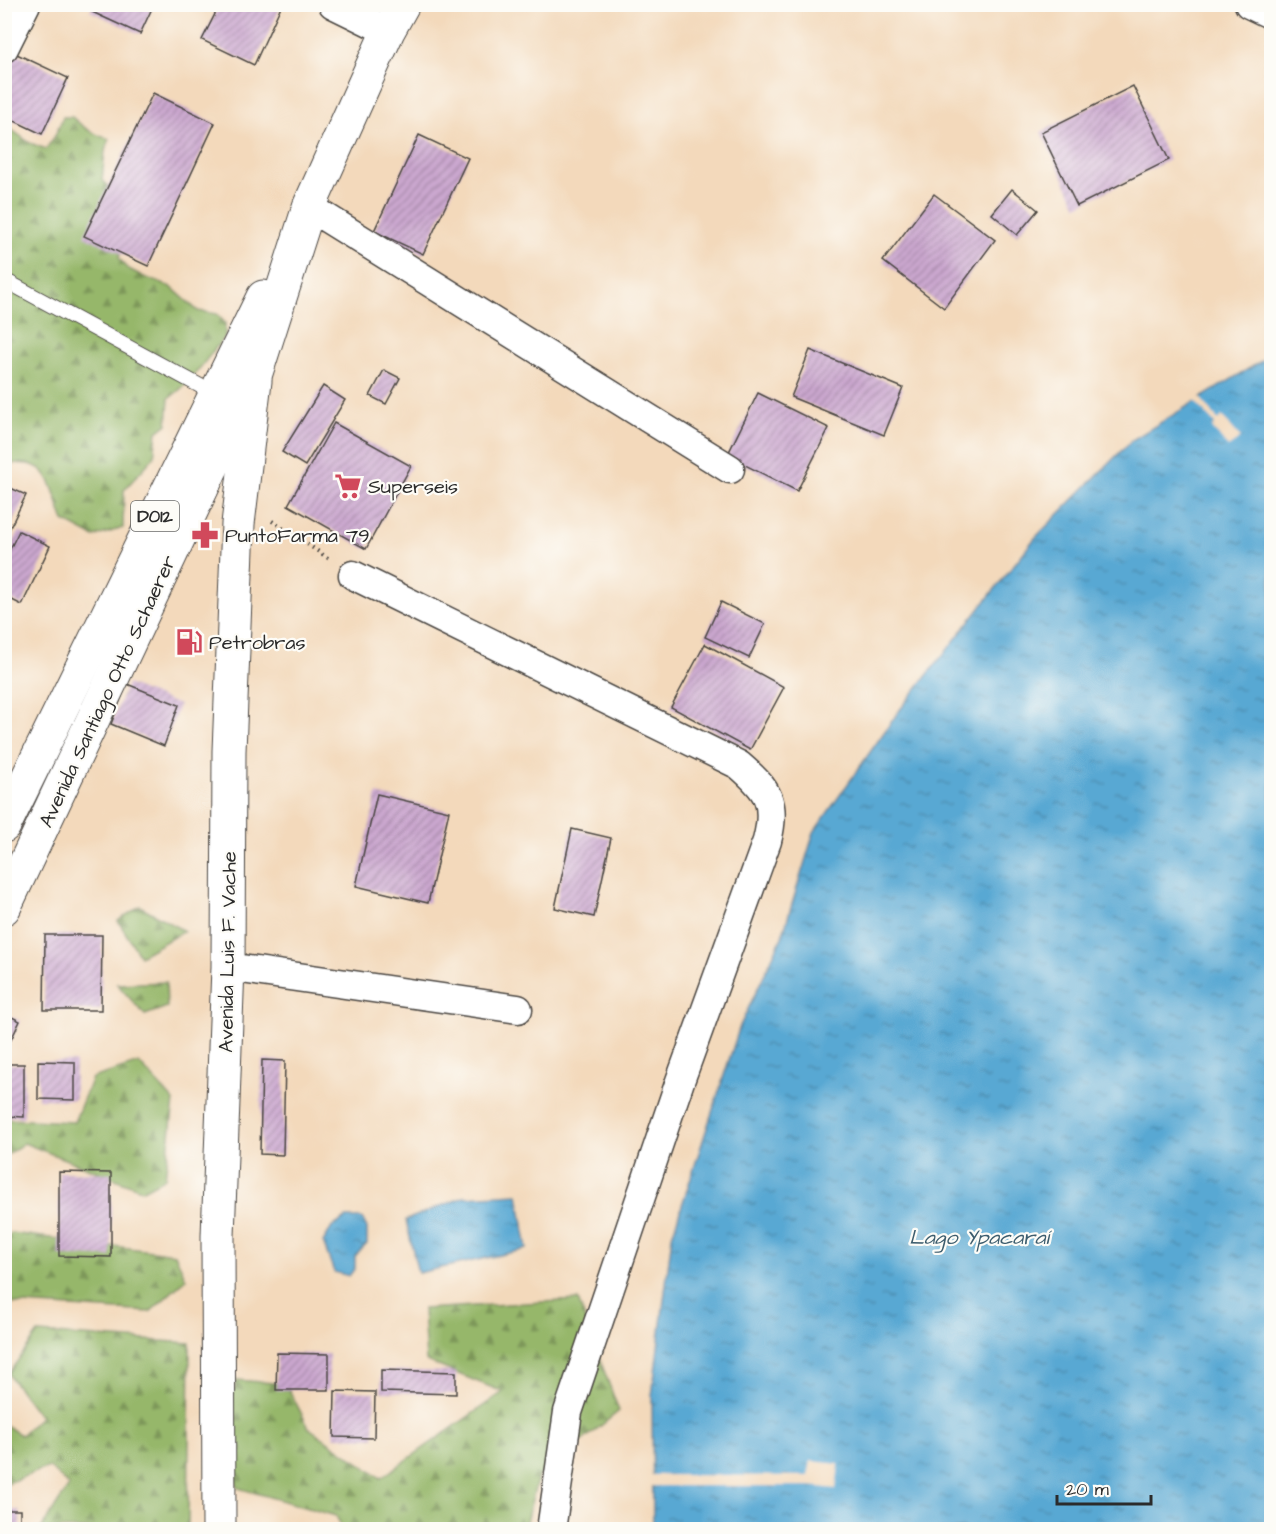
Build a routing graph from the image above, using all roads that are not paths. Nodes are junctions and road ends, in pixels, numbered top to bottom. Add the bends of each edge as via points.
1 (26, 4) edge
2 (333, 4) edge
3 (1249, 4) edge
4 (1272, 15) edge
5 (395, 18) edge
6 (4, 48) edge
7 (309, 207) junction
8 (8, 282) dead end
9 (255, 376) junction
10 (214, 394) junction
11 (730, 469) dead end
12 (353, 575) road end
13 (4, 825) edge
14 (4, 908) edge
15 (228, 968) junction
16 (518, 1009) dead end
17 (219, 1530) edge
18 (551, 1530) edge

1 - 6 street
2 - 5 street
3 - 4 street
5 - 7 main road, D012
7 - 9 main road, D012
7 - 10 main road, Avenida Santiago Otto Schaerer / D012
7 - 11 street
8 - 10 lane
9 - 14 main road, Avenida Santiago Otto Schaerer / D012
9 - 15 main road, Avenida Luis F. Vache via 238,524
10 - 13 main road, Avenida Santiago Otto Schaerer / D012
12 - 18 street via 739,765 758,782 770,802 772,823 767,841 680,1081 568,1412
15 - 16 street
15 - 17 main road, Avenida Luis F. Vache via 218,1236

